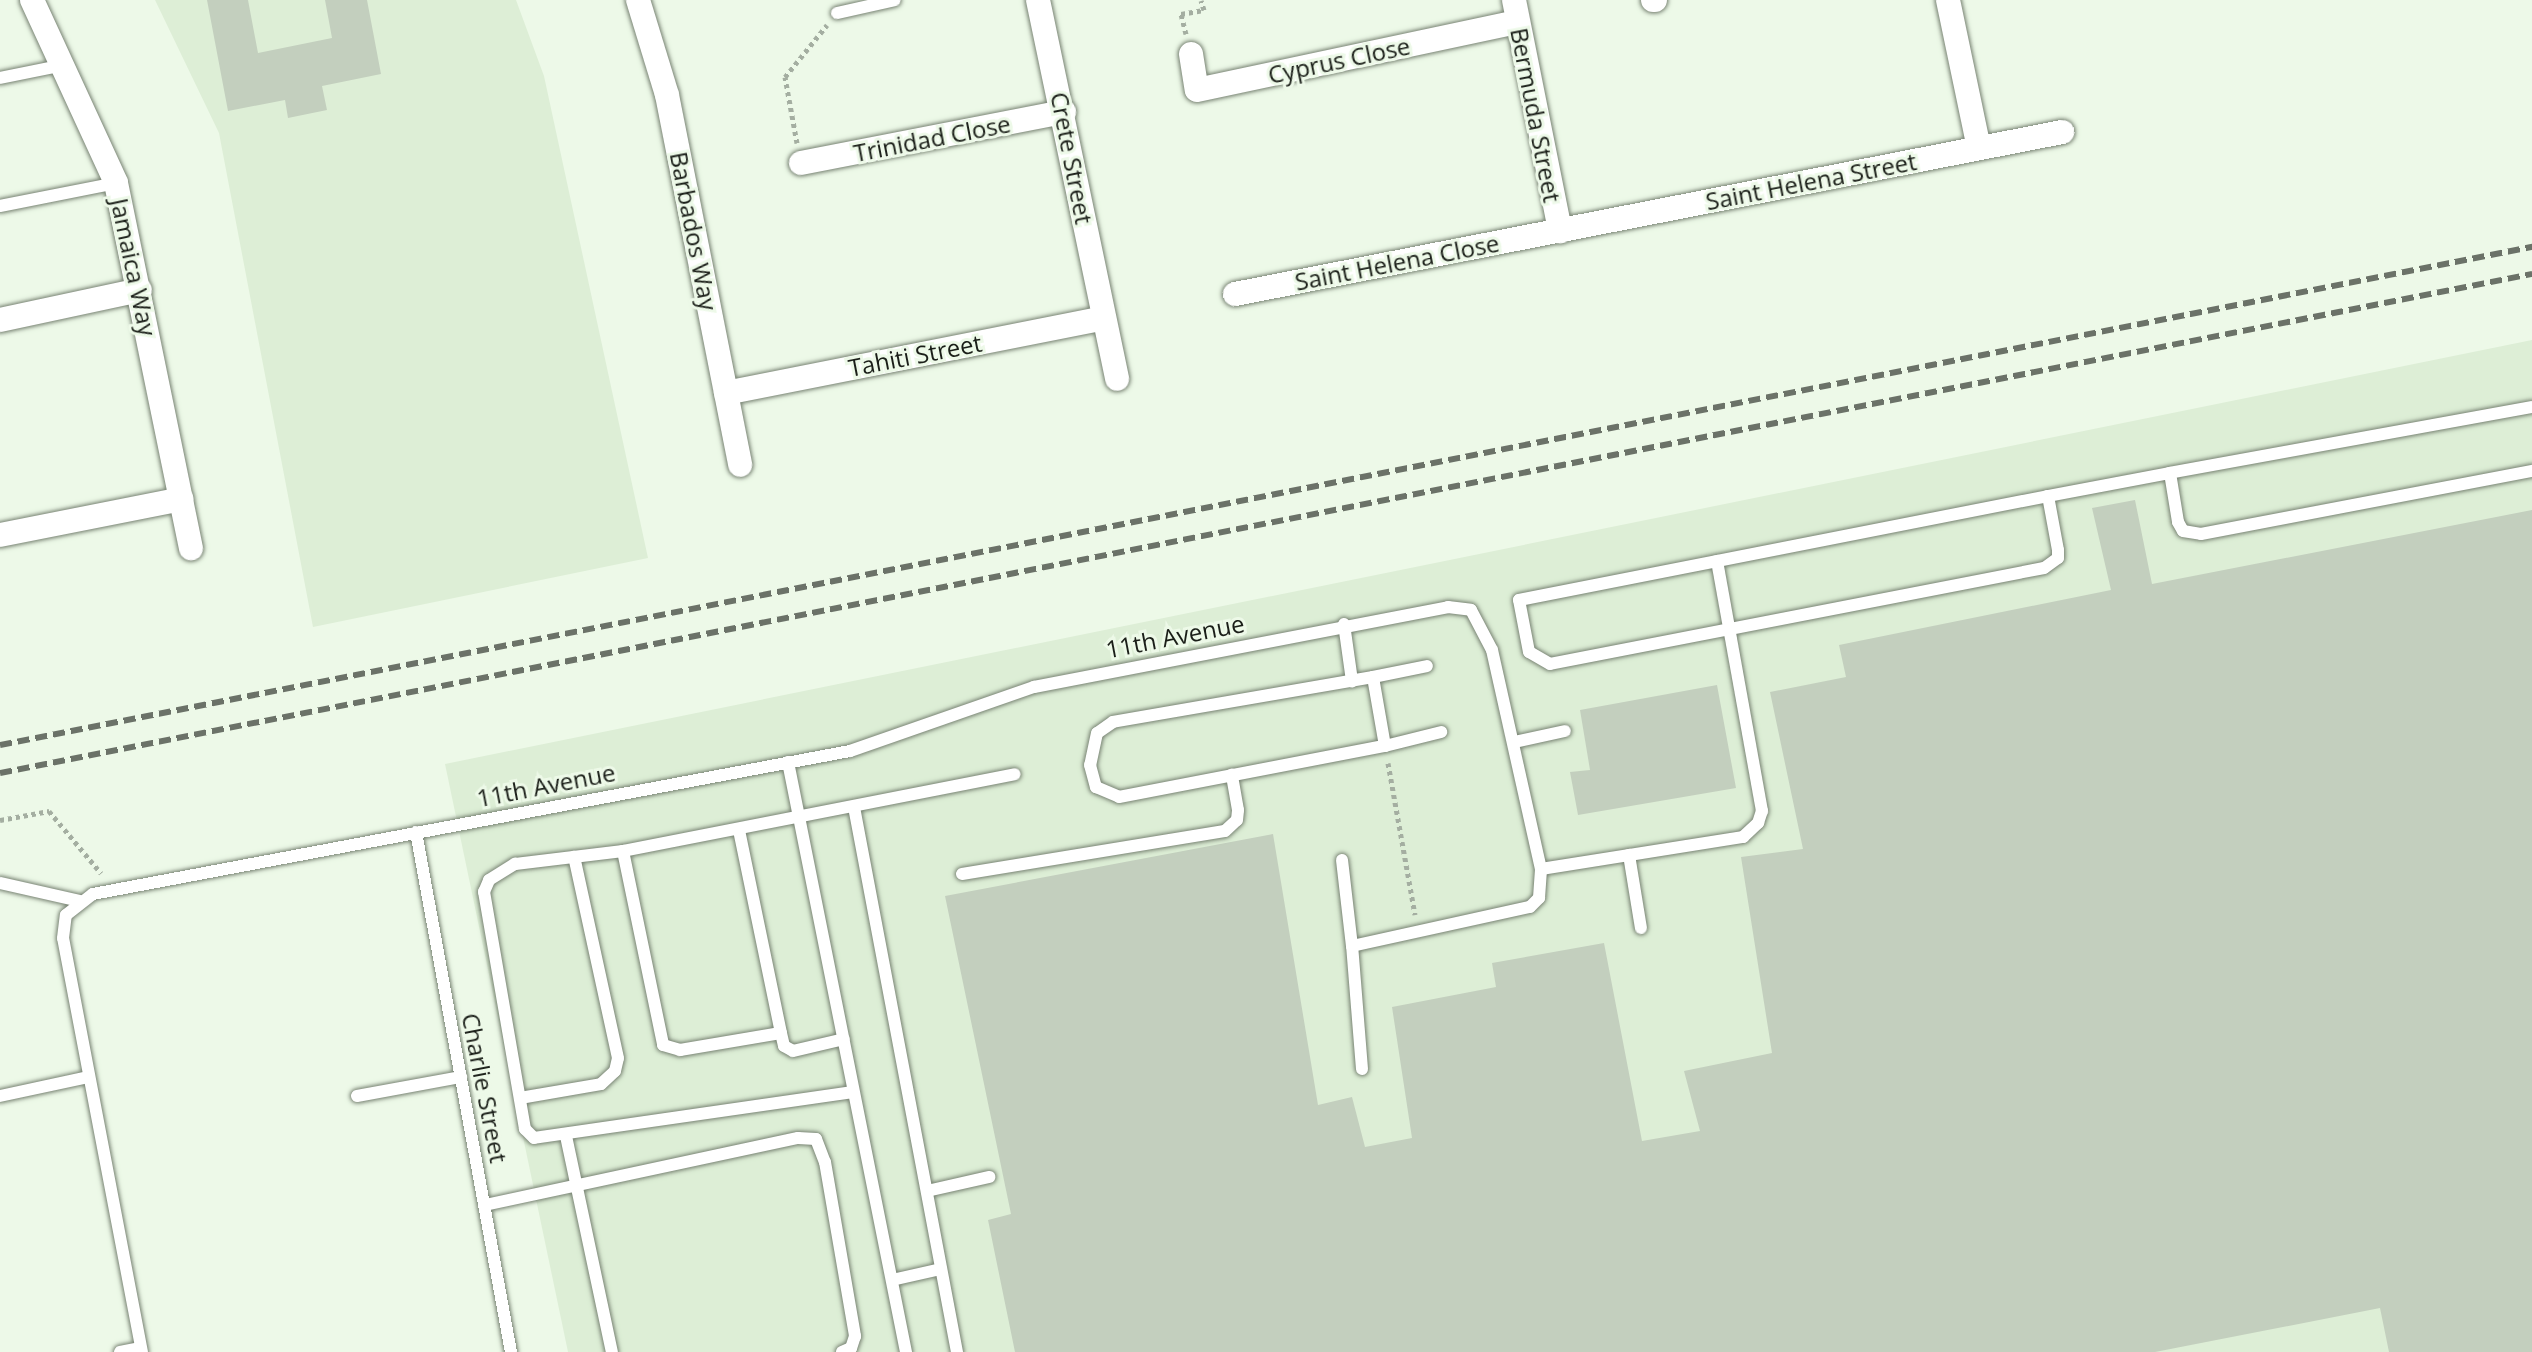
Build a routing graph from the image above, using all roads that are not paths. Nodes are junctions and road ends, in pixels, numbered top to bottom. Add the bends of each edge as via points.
1 (32, 0) edge
2 (638, 0) edge
3 (895, 0) edge
4 (1038, 0) edge
5 (1948, 0) edge
6 (1515, 11) edge
7 (837, 13) road end
8 (1191, 54) dead end
9 (64, 65) junction
10 (0, 78) edge
11 (1064, 112) junction
12 (2062, 132) dead end
13 (1979, 148) junction
14 (801, 163) road end
15 (116, 183) junction
16 (0, 206) edge
17 (1560, 231) junction
18 (140, 290) junction
19 (1235, 294) dead end
20 (1104, 318) junction
21 (0, 320) edge
22 (1117, 379) dead end
23 (726, 393) junction
24 (2532, 407) edge
25 (740, 465) dead end
26 (2532, 471) edge
27 (2170, 473) junction
28 (2048, 496) junction
29 (181, 499) junction
30 (0, 535) edge
31 (191, 548) dead end
32 (1717, 561) junction
33 (1344, 624) junction
34 (1732, 630) junction
35 (1427, 666) dead end
36 (1373, 677) junction
37 (1352, 681) junction
38 (1565, 731) dead end
39 (1441, 732) dead end
40 (1514, 742) junction
41 (1385, 746) junction
42 (788, 762) junction
43 (1014, 774) dead end
44 (1232, 775) junction
45 (854, 807) junction
46 (797, 817) junction
47 (739, 830) junction
48 (416, 832) junction
49 (623, 851) junction
50 (1629, 855) junction
51 (574, 857) junction
52 (1342, 860) dead end
53 (1541, 869) junction
54 (962, 874) dead end
55 (0, 883) edge
56 (80, 901) junction
57 (1641, 928) dead end
58 (1352, 946) junction
59 (781, 1033) junction
60 (844, 1039) junction
61 (1362, 1069) dead end
62 (89, 1077) junction
63 (461, 1077) junction
64 (853, 1092) junction
65 (0, 1096) edge
66 (357, 1096) dead end
67 (520, 1098) junction
68 (566, 1136) junction
69 (989, 1177) dead end
70 (575, 1186) junction
71 (927, 1191) junction
72 (485, 1205) junction
73 (941, 1269) junction
74 (892, 1280) junction
75 (142, 1350) edge
76 (120, 1352) edge
77 (511, 1352) edge
78 (612, 1352) edge
79 (842, 1352) edge
80 (906, 1352) edge
81 (957, 1352) edge

1 - 9 street, Jamaica Way
2 - 23 street, Barbados Way via 667,95
3 - 7 lane
4 - 11 street, Crete Street
5 - 13 street
6 - 8 street, Cyprus Close via 1197,90
6 - 17 street, Bermuda Street
9 - 10 lane
9 - 15 street, Jamaica Way
11 - 14 street, Trinidad Close
11 - 20 street, Crete Street
12 - 13 street, Saint Helena Street
13 - 17 street, Saint Helena Street
15 - 16 lane
15 - 18 street, Jamaica Way
17 - 19 street, Saint Helena Close
18 - 21 street
18 - 29 street, Jamaica Way
20 - 22 street, Crete Street
20 - 23 street, Tahiti Street
23 - 25 street, Barbados Way
24 - 27 lane
26 - 27 lane via 2201,534 2183,531 2178,522
27 - 28 lane
28 - 32 lane
28 - 34 lane via 2058,558 2044,568
29 - 30 street
29 - 31 street, Jamaica Way
32 - 34 lane
32 - 34 lane via 1519,600 1529,652 1550,664
33 - 37 lane
33 - 40 lane, 11th Avenue via 1419,610 1471,610 1492,650
33 - 42 lane, 11th Avenue via 1034,687 850,751
34 - 50 lane via 1762,811 1758,823 1743,837
35 - 36 lane
36 - 37 lane
36 - 41 lane
37 - 44 lane via 1113,722 1097,733 1090,747 1090,765 1104,794 1119,797
38 - 40 lane
39 - 41 lane
40 - 53 lane
41 - 44 lane
42 - 46 lane
42 - 48 lane, 11th Avenue
43 - 45 lane
44 - 54 lane via 1237,820 1225,831
45 - 46 lane
45 - 71 lane
46 - 47 lane
46 - 60 lane
47 - 49 lane
47 - 59 lane
48 - 56 lane, 11th Avenue via 114,888
48 - 63 lane, Charlie Street
49 - 51 lane
49 - 59 lane via 663,1045 680,1050
50 - 53 lane
50 - 57 lane
51 - 67 lane via 499,869 484,892
51 - 67 lane via 618,1058 615,1071 601,1084
52 - 58 lane
53 - 58 lane via 1539,898 1530,907
55 - 56 lane
56 - 62 lane via 66,915 63,938
58 - 61 lane
59 - 60 lane via 784,1046 793,1051
60 - 64 lane
62 - 65 lane
62 - 75 lane
63 - 66 lane
63 - 72 lane, Charlie Street
64 - 68 lane
64 - 74 lane
67 - 68 lane via 529,1135 542,1140
68 - 70 lane
69 - 71 lane
70 - 72 lane
70 - 78 lane
70 - 79 lane via 798,1138 816,1139 825,1162 855,1336 851,1348
71 - 73 lane
72 - 77 lane, Charlie Street
73 - 74 lane
73 - 81 lane
74 - 80 lane
75 - 76 lane

